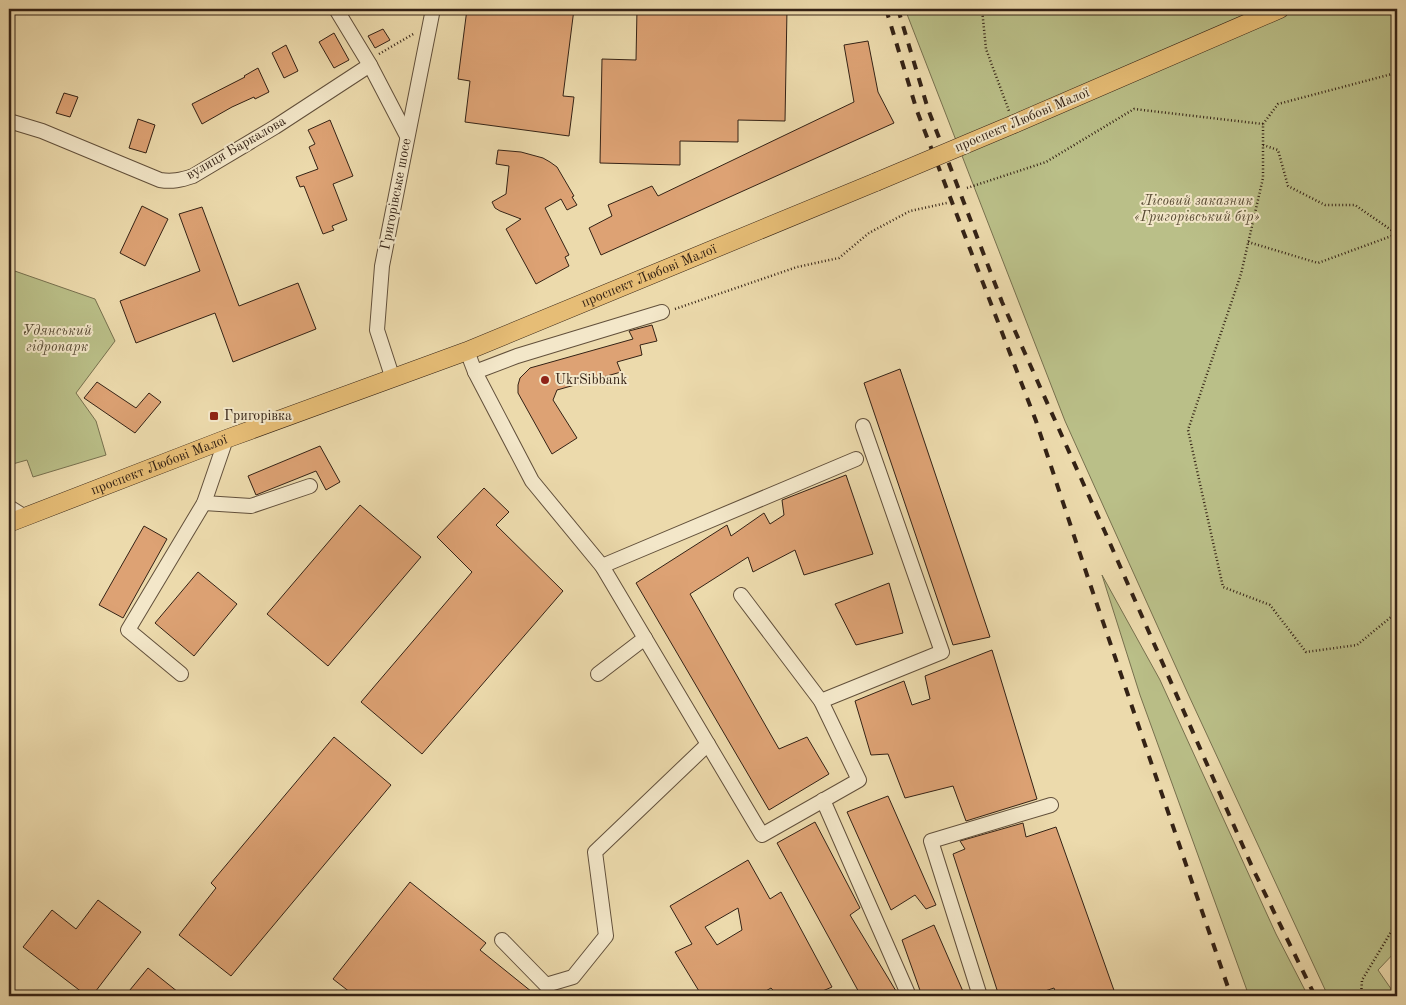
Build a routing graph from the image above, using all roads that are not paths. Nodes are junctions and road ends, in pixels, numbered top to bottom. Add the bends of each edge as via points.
1 (336, 9) edge
2 (433, 9) edge
3 (1280, 9) edge
4 (370, 65) junction
5 (9, 120) edge
6 (407, 136) junction
7 (662, 312) road end
8 (467, 351) junction
9 (475, 372) junction
10 (393, 379) junction
11 (863, 426) dead end
12 (226, 440) junction
13 (856, 459) dead end
14 (310, 486) dead end
15 (204, 503) junction
16 (9, 506) edge
17 (17, 520) edge
18 (602, 566) junction
19 (741, 596) dead end
20 (645, 638) junction
21 (181, 674) dead end
22 (598, 674) dead end
23 (821, 701) junction
24 (708, 744) junction
25 (823, 800) junction
26 (1051, 805) dead end
27 (502, 940) dead end
28 (909, 996) edge
29 (980, 996) edge

1 - 4 street
2 - 6 street, Григорівське шосе
3 - 8 main road, проспект Любові Малої, bridge via 1014,124
4 - 5 street, вулиця Баркалова via 193,176 170,182
4 - 6 street
6 - 10 street, Григорівське шосе via 382,266 377,330
7 - 9 street
8 - 9 street
8 - 10 main road, проспект Любові Малої
9 - 18 street via 532,481
10 - 12 main road, проспект Любові Малої
11 - 23 street via 942,652
12 - 15 street
12 - 17 main road, проспект Любові Малої
13 - 18 street
14 - 15 street via 251,506
15 - 21 street via 128,630
16 - 17 street
18 - 20 street
19 - 23 street
20 - 22 street
20 - 24 street
23 - 25 street via 859,780
24 - 25 street via 762,835
24 - 27 street via 595,852 606,936 573,977 546,985
25 - 28 street
26 - 29 street via 931,841

